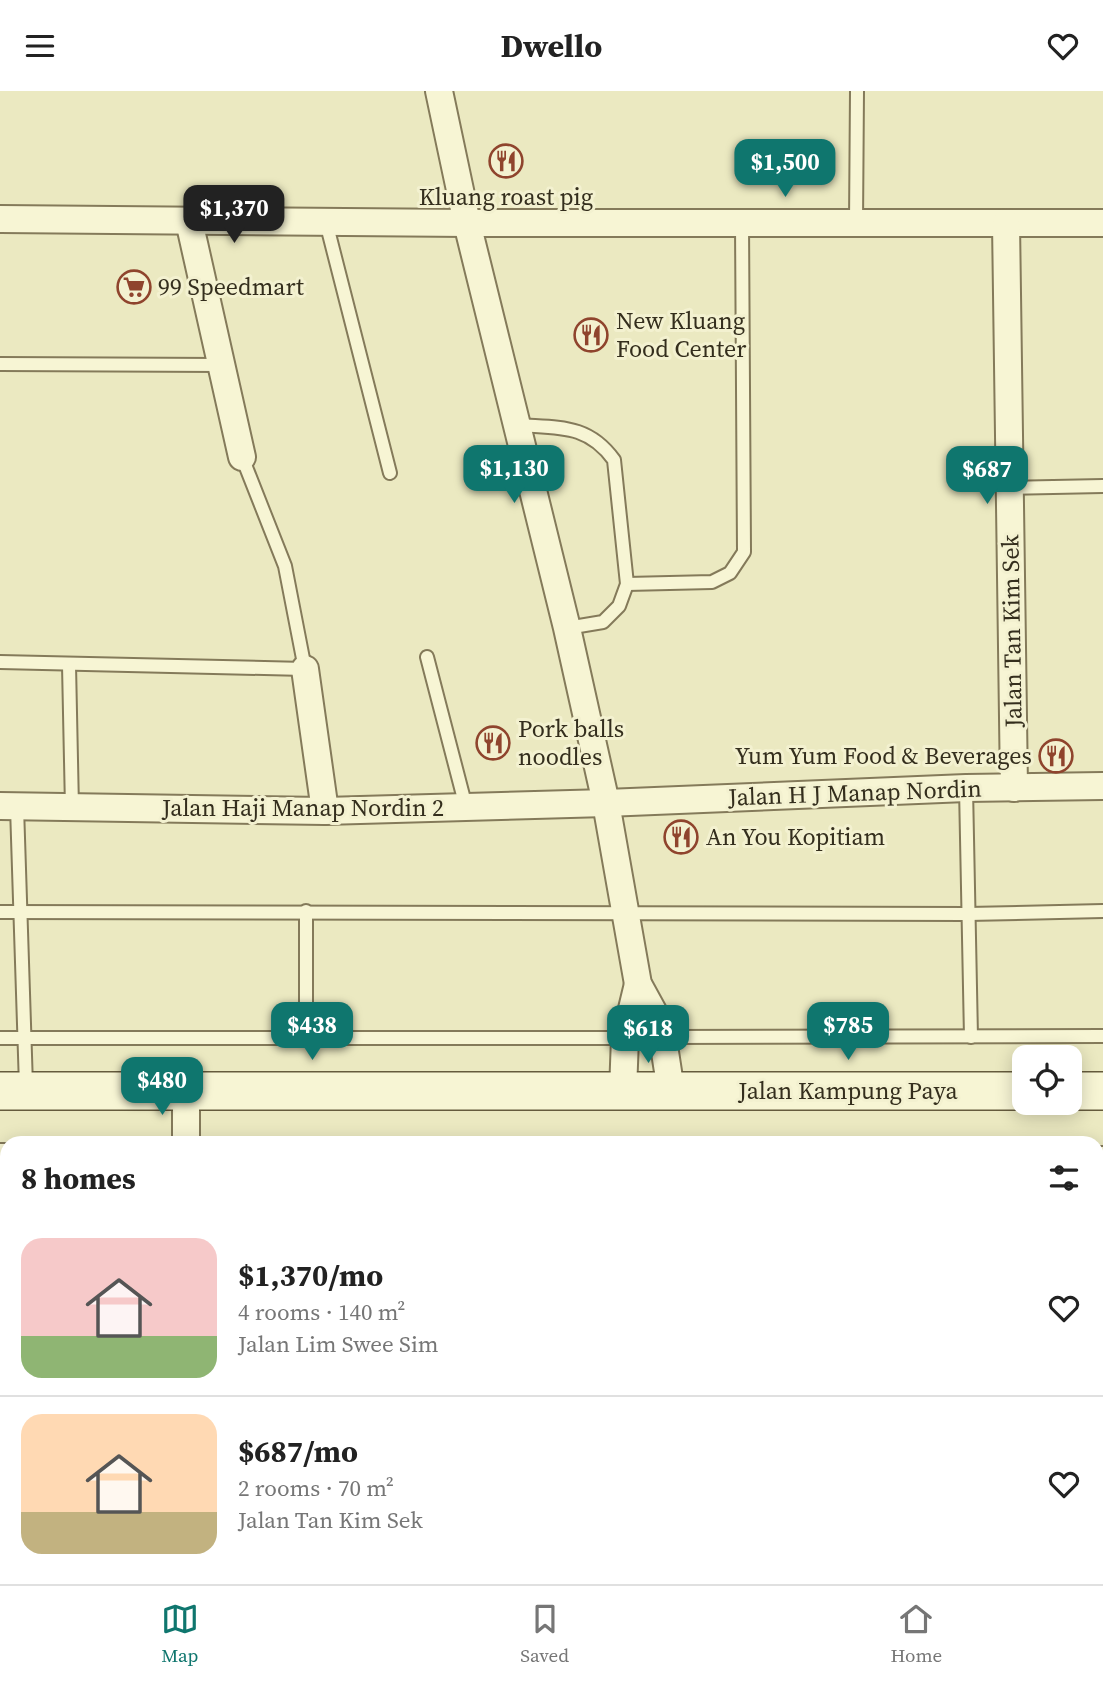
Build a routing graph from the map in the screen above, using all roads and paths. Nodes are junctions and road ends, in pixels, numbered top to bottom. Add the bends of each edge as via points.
1 (439, 91) edge
2 (857, 91) edge
3 (0, 219) edge
4 (189, 221) junction
5 (326, 221) junction
6 (467, 223) junction
7 (742, 223) junction
8 (856, 223) junction
9 (1006, 223) junction
10 (1103, 223) edge
11 (0, 365) edge
12 (222, 365) junction
13 (519, 425) junction
14 (242, 457) joint
15 (390, 473) dead end
16 (1103, 486) edge
17 (1010, 488) junction
18 (626, 584) junction
19 (568, 628) junction
20 (427, 657) dead end
21 (0, 662) edge
22 (69, 665) junction
23 (305, 669) junction
24 (1103, 786) edge
25 (966, 788) junction
26 (1014, 788) junction
27 (606, 803) junction
28 (9, 807) edge
29 (466, 807) junction
30 (72, 808) junction
31 (325, 811) junction
32 (306, 911) junction
33 (1103, 911) edge
34 (0, 912) edge
35 (21, 912) junction
36 (626, 912) junction
37 (968, 913) junction
38 (638, 984) junction
39 (1103, 1036) edge
40 (306, 1037) junction
41 (663, 1037) junction
42 (971, 1037) junction
43 (0, 1038) edge
44 (24, 1038) junction
45 (625, 1038) junction
46 (13, 1091) edge
47 (186, 1091) junction
48 (623, 1091) junction
49 (671, 1091) junction
50 (1012, 1091) edge
51 (1082, 1091) edge
52 (1103, 1091) edge
53 (186, 1136) edge

1 - 6 street
2 - 8 lane
3 - 4 street
4 - 5 street
4 - 12 street
5 - 6 street
5 - 15 lane
6 - 7 street
6 - 13 street
7 - 8 street
7 - 18 lane via 744,552 730,573 712,582
8 - 9 street
9 - 10 street
9 - 17 street, Jalan Tan Kim Sek
11 - 12 lane
12 - 14 street
13 - 18 lane via 568,428 587,435 614,460
13 - 19 street
14 - 23 lane via 285,566
16 - 17 lane
17 - 26 street, Jalan Tan Kim Sek
18 - 19 lane via 619,606 603,622
19 - 27 street
20 - 29 lane
21 - 22 lane
22 - 23 lane
22 - 30 lane
23 - 31 street
24 - 26 street, Jalan H J Manap Nordin
25 - 26 street, Jalan H J Manap Nordin
25 - 27 street, Jalan H J Manap Nordin
25 - 37 lane
27 - 29 street, Jalan Haji Manap Nordin 2
27 - 36 street
28 - 30 street, Jalan Haji Manap Nordin 2
28 - 35 lane
29 - 31 street, Jalan Haji Manap Nordin 2
30 - 31 street, Jalan Haji Manap Nordin 2
32 - 35 lane
32 - 36 lane
32 - 40 lane
33 - 37 lane
34 - 35 lane
35 - 44 lane
36 - 37 lane
36 - 38 street
37 - 42 lane
38 - 41 street via 662,1026
38 - 45 street
39 - 42 lane
40 - 44 lane
40 - 45 lane
41 - 42 lane
41 - 49 street
43 - 44 lane
44 - 46 lane
45 - 48 street
46 - 47 street, Jalan Kampung Paya
47 - 48 street, Jalan Kampung Paya
47 - 53 street
48 - 49 street, Jalan Kampung Paya
49 - 50 street, Jalan Kampung Paya
51 - 52 street

